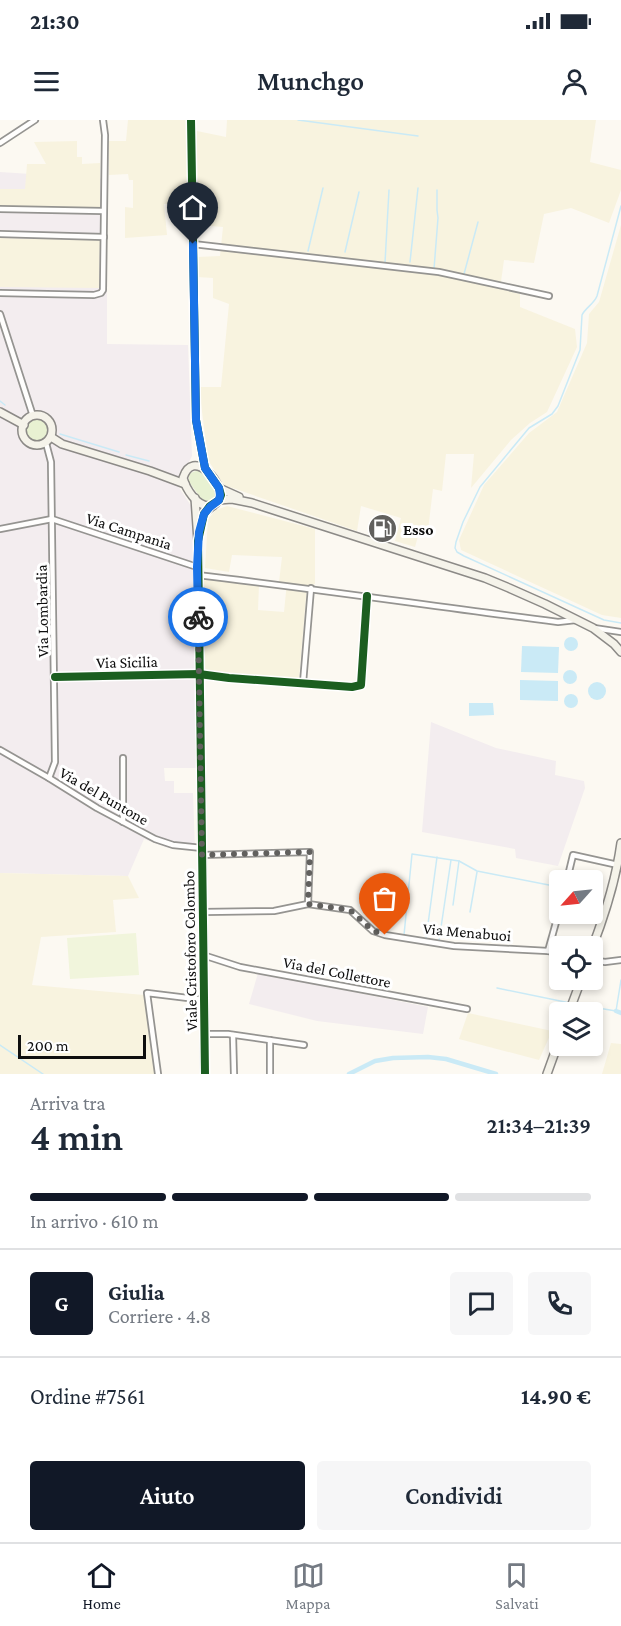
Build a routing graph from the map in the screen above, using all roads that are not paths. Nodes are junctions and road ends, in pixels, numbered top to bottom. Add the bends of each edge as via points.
1 (35, 120) edge
2 (103, 120) edge
3 (191, 120) edge
4 (0, 143) edge
5 (0, 209) edge
6 (103, 211) junction
7 (0, 234) edge
8 (104, 237) junction
9 (193, 244) junction
10 (0, 293) edge
11 (549, 296) dead end
12 (0, 314) edge
13 (0, 412) edge
14 (33, 416) junction
15 (24, 425) junction
16 (48, 440) junction
17 (205, 468) junction
18 (150, 471) junction
19 (185, 472) junction
20 (184, 484) junction
21 (219, 488) junction
22 (195, 498) junction
23 (219, 500) junction
24 (252, 503) junction
25 (210, 507) junction
26 (52, 519) junction
27 (0, 529) edge
28 (198, 541) junction
29 (197, 571) junction
30 (311, 588) junction
31 (367, 596) junction
32 (578, 620) junction
33 (593, 628) junction
34 (621, 632) edge
35 (604, 635) junction
36 (621, 644) edge
37 (621, 652) edge
38 (199, 674) junction
39 (55, 677) junction
40 (303, 683) junction
41 (0, 750) edge
42 (123, 758) dead end
43 (49, 778) junction
44 (123, 822) junction
45 (621, 843) edge
46 (202, 852) junction
47 (618, 865) junction
48 (569, 870) edge
49 (308, 904) junction
50 (203, 912) junction
51 (556, 924) edge
52 (596, 936) edge
53 (548, 951) joint
54 (203, 955) junction
55 (621, 960) edge
56 (603, 962) edge
57 (204, 1000) junction
58 (467, 1009) dead end
59 (205, 1034) junction
60 (233, 1035) junction
61 (270, 1040) junction
62 (304, 1045) dead end
63 (554, 1056) edge
64 (158, 1074) edge
65 (205, 1074) edge
66 (234, 1074) edge
67 (270, 1074) edge
68 (547, 1074) edge

1 - 4 street
2 - 6 street
3 - 9 street
5 - 6 street
6 - 8 street
7 - 8 street
8 - 10 street via 103,290 99,294
9 - 11 street via 439,273
9 - 17 street via 196,420
12 - 14 street
13 - 15 main road
14 - 15 main road
14 - 16 main road via 47,419 52,426
15 - 16 main road via 23,433 29,443 39,445
16 - 18 main road
16 - 26 street, Via Lombardia
17 - 19 main road via 195,466
17 - 21 main road
18 - 19 main road via 172,475
18 - 20 main road
19 - 20 main road
20 - 22 main road
21 - 23 main road
21 - 24 main road
22 - 25 main road via 200,505
22 - 28 main road, Viale Cristoforo Colombo
23 - 24 main road
23 - 25 main road
24 - 32 main road via 485,578
25 - 28 main road, Viale Cristoforo Colombo via 204,514
26 - 27 street
26 - 29 street, Via Campania
26 - 39 street, Via Lombardia
28 - 29 main road, Viale Cristoforo Colombo
29 - 30 street, Via Campania
29 - 38 main road, Viale Cristoforo Colombo
30 - 31 street, Via Campania
30 - 40 street
31 - 32 street, Via Campania via 558,622
31 - 40 street, Via Sicilia via 361,685
32 - 33 main road
33 - 34 street
33 - 35 main road
35 - 36 main road
35 - 37 main road
38 - 39 street, Via Sicilia
38 - 40 street, Via Sicilia
38 - 46 main road, Viale Cristoforo Colombo
39 - 43 street, Via Lombardia via 55,762
41 - 43 street, Via del Puntone
42 - 44 street
43 - 44 street, Via del Puntone
44 - 46 street, Via del Puntone via 154,839
45 - 47 main road
46 - 49 street, Via del Puntone via 310,852
46 - 50 main road, Viale Cristoforo Colombo
47 - 48 street via 573,855
47 - 52 main road
49 - 50 street, Via Menabuoi via 274,911
49 - 53 street, Via Menabuoi via 350,910 373,931 385,935 454,946
50 - 54 main road, Viale Cristoforo Colombo
51 - 53 street
54 - 57 main road, Viale Cristoforo Colombo
54 - 58 street, Via del Collettore via 240,967
55 - 56 street
57 - 59 main road, Viale Cristoforo Colombo
57 - 64 street via 147,993
59 - 60 street
59 - 65 main road, Viale Cristoforo Colombo
60 - 61 street
60 - 66 street
61 - 62 street
61 - 67 street
63 - 68 main road

